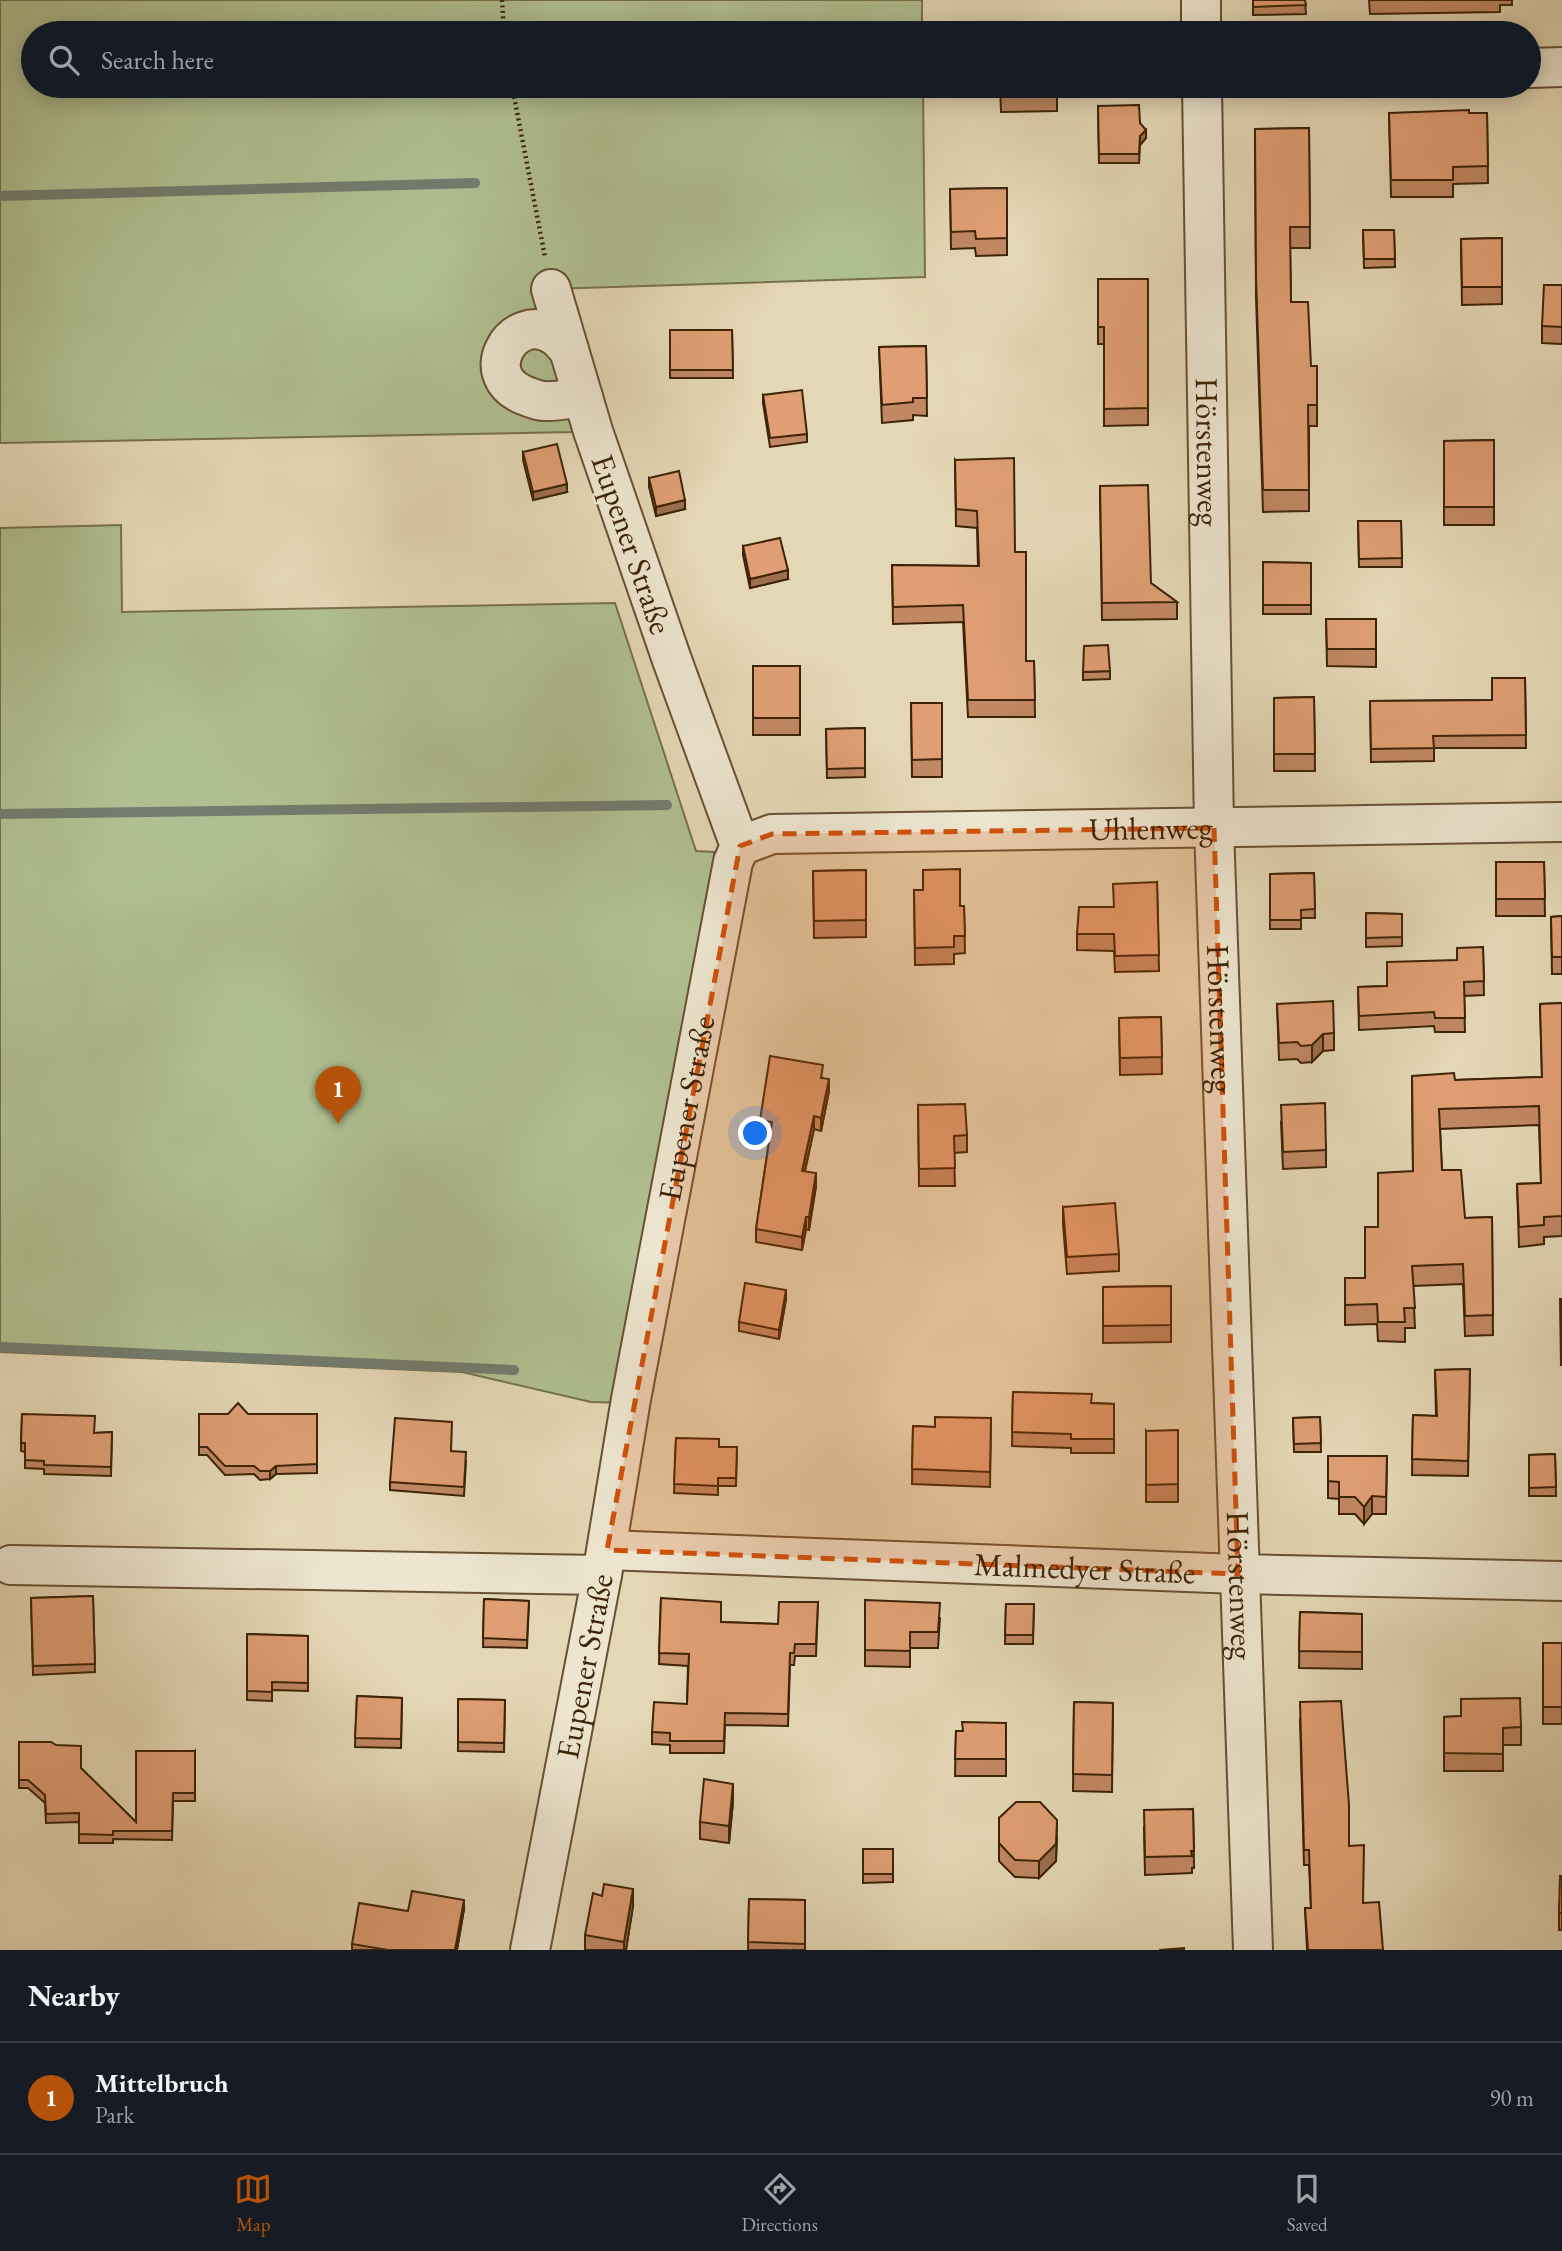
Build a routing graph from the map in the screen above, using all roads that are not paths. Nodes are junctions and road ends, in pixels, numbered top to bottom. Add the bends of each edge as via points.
1 (1201, 0) edge
2 (1201, 21) edge
3 (1562, 67) edge
4 (1541, 68) edge
5 (1202, 98) edge
6 (551, 289) road end
7 (569, 350) junction
8 (583, 397) junction
9 (1562, 822) edge
10 (1214, 828) junction
11 (740, 846) junction
12 (605, 1562) junction
13 (11, 1565) dead end
14 (1238, 1574) junction
15 (1562, 1581) edge
16 (530, 1950) edge
17 (1253, 1950) edge

1 - 2 street
3 - 4 street
5 - 10 street, Hörstenweg
6 - 7 street, Eupener Straße
7 - 8 street, Eupener Straße
7 - 8 street via 552,334 533,329 518,334 504,348 499,364 515,392 543,402
8 - 11 street, Eupener Straße
9 - 10 street, Uhlenweg
10 - 11 street, Uhlenweg via 772,834
10 - 14 street, Hörstenweg
11 - 12 street, Eupener Straße via 733,862 631,1399
12 - 13 street, Malmedyer Straße
12 - 14 street, Malmedyer Straße
12 - 16 street, Eupener Straße
14 - 15 street, Malmedyer Straße
14 - 17 street, Hörstenweg

